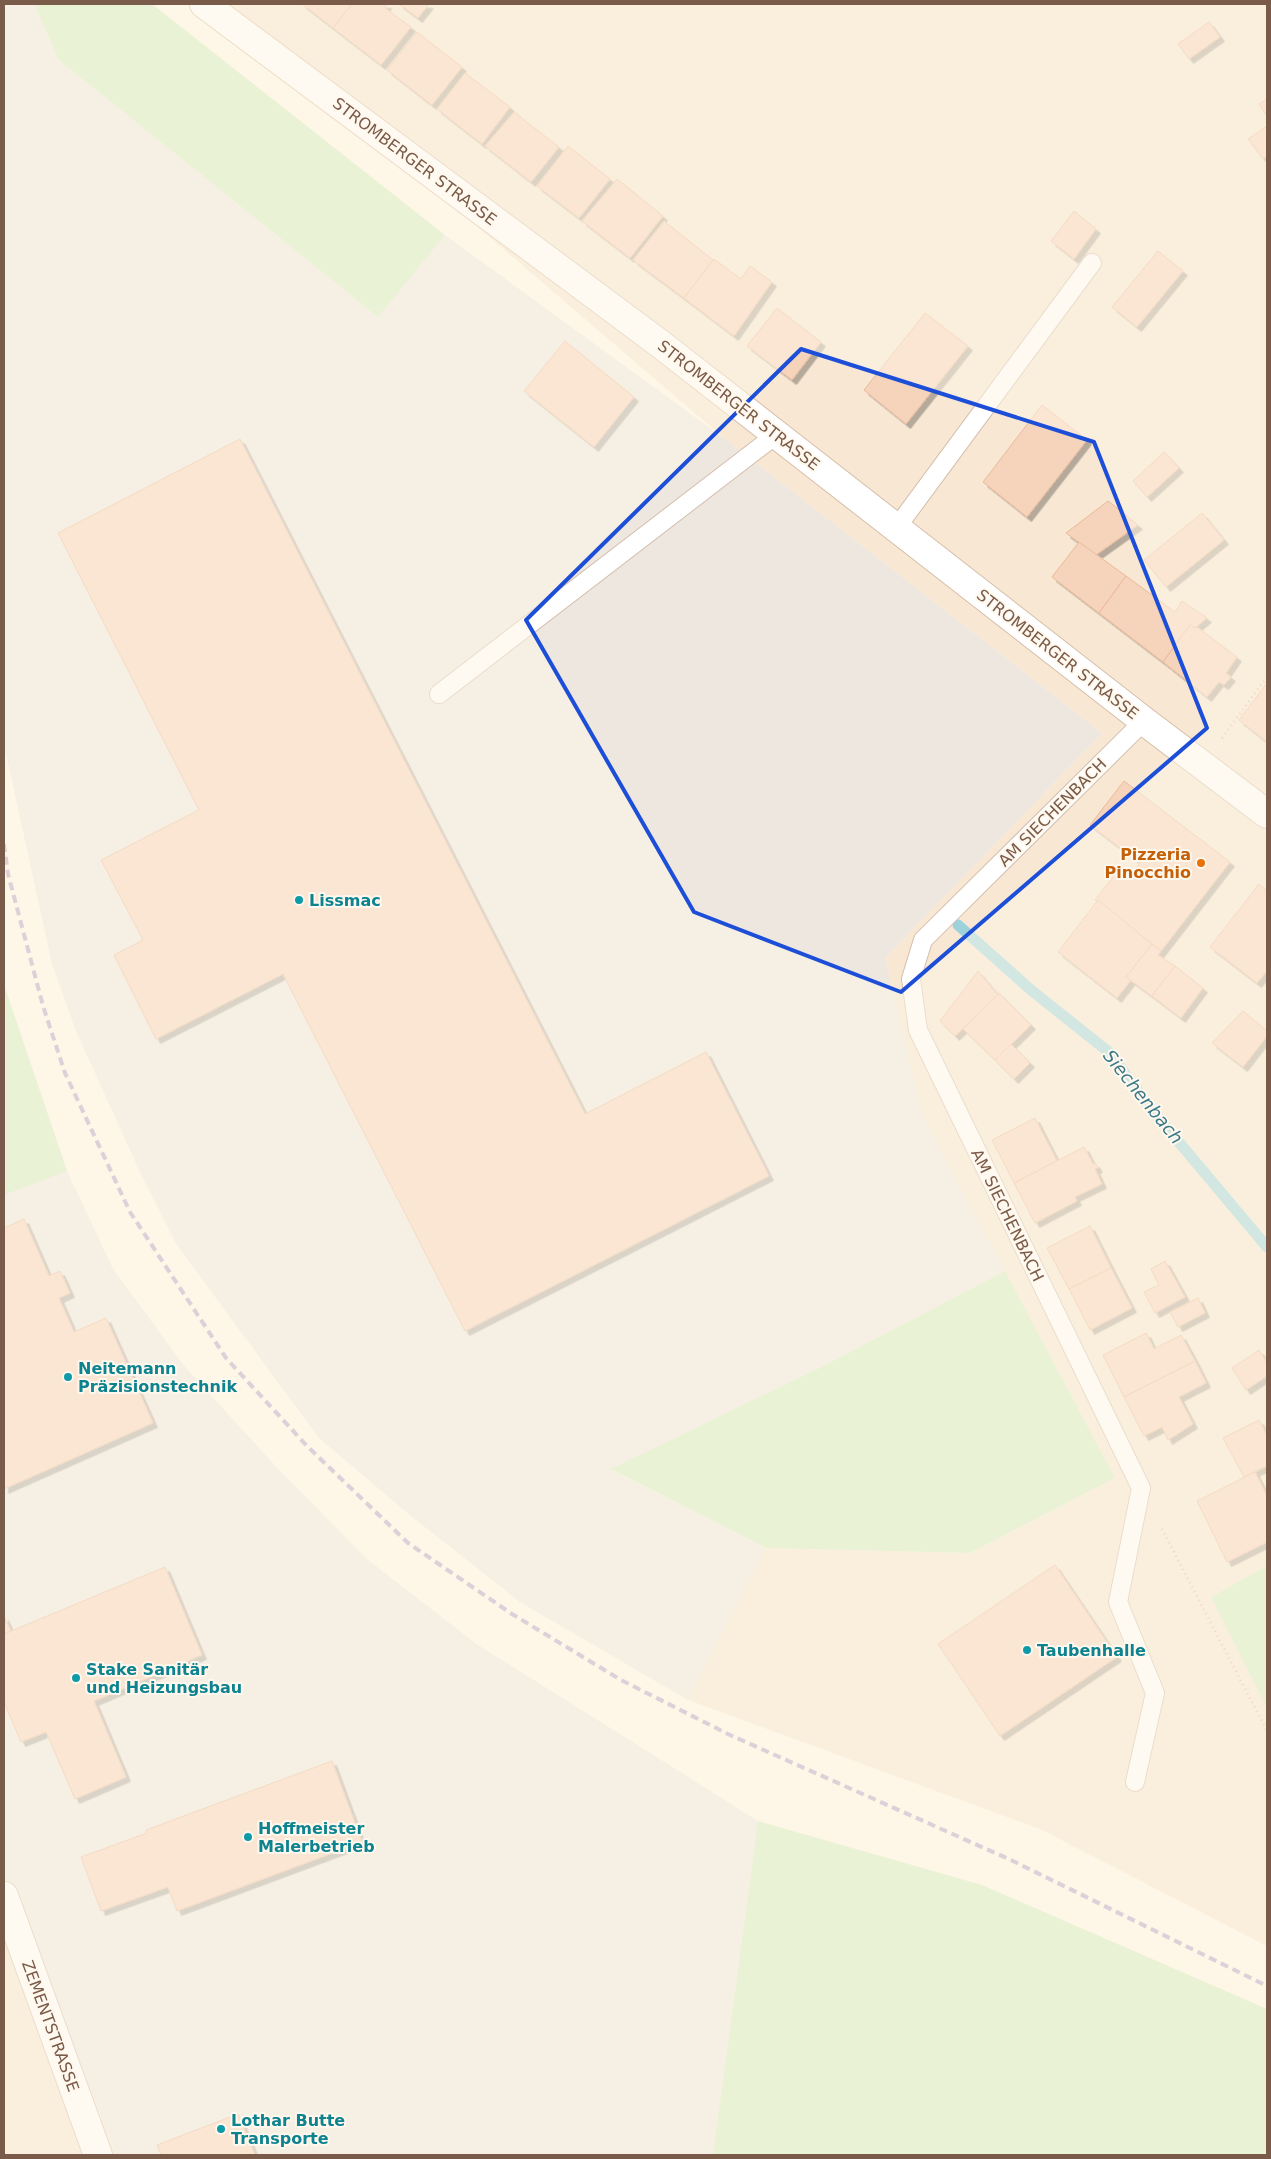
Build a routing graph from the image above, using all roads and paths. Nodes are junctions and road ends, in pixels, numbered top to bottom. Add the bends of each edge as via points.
1 (204, 4) edge
2 (1092, 262) dead end
3 (777, 434) junction
4 (897, 527) junction
5 (1267, 677) edge
6 (439, 694) dead end
7 (1144, 721) junction
8 (1202, 764) junction
9 (1267, 814) edge
10 (1141, 1488) junction
11 (1267, 1730) edge
12 (1135, 1782) dead end
13 (4, 1896) edge
14 (98, 2155) edge

1 - 3 main road, STROMBERGER STRASSE
2 - 4 lane
3 - 4 main road, STROMBERGER STRASSE
3 - 6 lane
4 - 7 main road, STROMBERGER STRASSE
5 - 8 path
7 - 8 main road, STROMBERGER STRASSE
7 - 10 lane, AM SIECHENBACH via 923,940 911,979 918,1030
8 - 9 main road, STROMBERGER STRASSE
10 - 11 path
10 - 12 lane via 1118,1602 1155,1693
13 - 14 main road, ZEMENTSTRASSE

